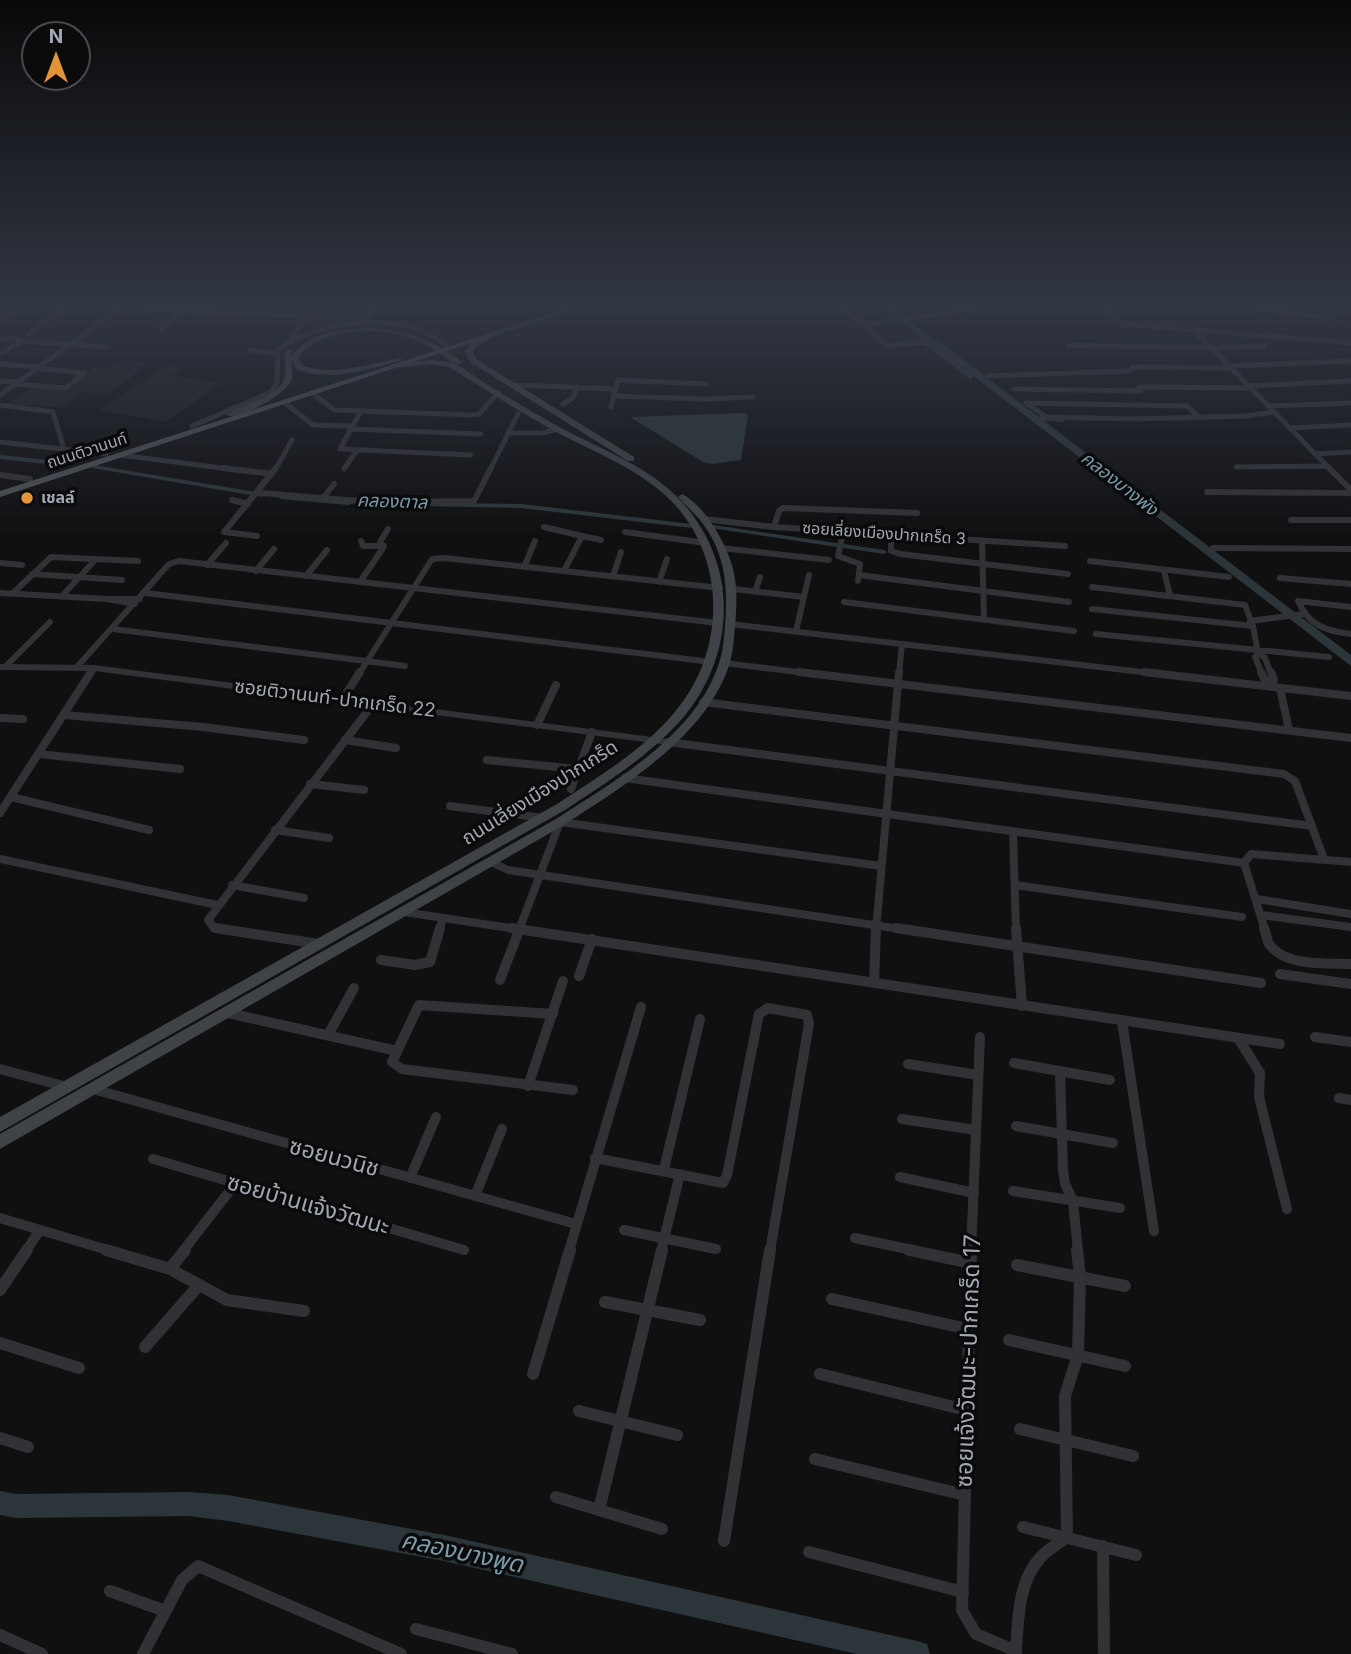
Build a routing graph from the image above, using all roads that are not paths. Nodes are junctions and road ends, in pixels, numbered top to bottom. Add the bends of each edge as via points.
1 (16, 383) edge
2 (18, 383) edge
3 (72, 383) edge
4 (277, 383) edge
5 (285, 383) edge
6 (328, 383) edge
7 (341, 383) edge
8 (482, 383) edge
9 (497, 383) edge
10 (513, 383) edge
11 (618, 383) edge
12 (688, 383) edge
13 (1245, 383) edge
14 (1314, 383) edge
15 (706, 384) dead end
16 (516, 385) junction
17 (577, 387) junction
18 (1249, 387) junction
19 (1014, 388) dead end
20 (615, 389) junction
21 (312, 393) junction
22 (498, 393) junction
23 (0, 395) edge
24 (613, 397) junction
25 (753, 397) dead end
26 (284, 402) junction
27 (1351, 403) edge
28 (563, 404) dead end
29 (0, 405) edge
30 (1268, 406) junction
31 (611, 407) dead end
32 (361, 411) junction
33 (1275, 412) junction
34 (519, 414) dead end
35 (230, 415) junction
36 (1200, 418) junction
37 (1351, 425) edge
38 (192, 426) junction
39 (351, 428) junction
40 (1290, 428) junction
41 (558, 429) junction
42 (508, 433) junction
43 (481, 435) dead end
44 (292, 440) dead end
45 (1, 443) edge
46 (64, 449) junction
47 (357, 450) junction
48 (1351, 452) edge
49 (106, 454) junction
50 (1315, 454) junction
51 (120, 455) junction
52 (471, 455) dead end
53 (621, 457) junction
54 (1328, 466) junction
55 (1236, 467) dead end
56 (344, 469) dead end
57 (272, 474) junction
58 (0, 475) edge
59 (1351, 478) edge
60 (30, 479) junction
61 (1340, 479) junction
62 (334, 484) dead end
63 (0, 488) edge
64 (1351, 491) edge
65 (1207, 492) dead end
66 (0, 494) edge
67 (256, 497) junction
68 (323, 498) junction
69 (232, 500) dead end
70 (917, 513) dead end
71 (704, 519) junction
72 (1291, 520) dead end
73 (1351, 520) edge
74 (544, 527) dead end
75 (774, 527) junction
76 (388, 529) dead end
77 (625, 532) dead end
78 (842, 532) junction
79 (891, 535) junction
80 (257, 536) dead end
81 (582, 536) junction
82 (601, 540) dead end
83 (361, 541) dead end
84 (535, 541) dead end
85 (982, 541) junction
86 (706, 542) junction
87 (226, 543) dead end
88 (384, 546) junction
89 (1065, 546) dead end
90 (721, 548) junction
91 (1213, 548) dead end
92 (1351, 549) edge
93 (274, 550) dead end
94 (327, 550) dead end
95 (621, 552) dead end
96 (95, 559) junction
97 (667, 559) dead end
98 (829, 560) dead end
99 (138, 561) dead end
100 (1090, 561) dead end
101 (0, 563) edge
102 (983, 564) junction
103 (22, 565) dead end
104 (207, 565) junction
105 (524, 567) junction
106 (256, 570) junction
107 (564, 571) junction
108 (1164, 571) junction
109 (32, 574) junction
110 (1068, 574) dead end
111 (809, 575) dead end
112 (306, 576) junction
113 (613, 576) junction
114 (79, 577) junction
115 (760, 577) dead end
116 (1229, 577) dead end
117 (1280, 578) dead end
118 (122, 580) dead end
119 (360, 582) junction
120 (659, 582) junction
121 (1351, 584) edge
122 (1092, 587) dead end
123 (411, 588) junction
124 (720, 588) junction
125 (733, 589) junction
126 (984, 591) junction
127 (755, 592) junction
128 (0, 593) edge
129 (13, 593) junction
130 (146, 593) junction
131 (1170, 595) junction
132 (62, 596) junction
133 (804, 597) junction
134 (137, 601) junction
135 (1069, 601) dead end
136 (844, 602) dead end
137 (1351, 607) edge
138 (1092, 609) dead end
139 (1303, 614) junction
140 (984, 620) junction
141 (50, 622) dead end
142 (391, 623) junction
143 (724, 623) junction
144 (1252, 624) junction
145 (113, 629) junction
146 (796, 631) junction
147 (1074, 631) dead end
148 (1096, 634) dead end
149 (1351, 634) edge
150 (902, 644) junction
151 (1257, 651) junction
152 (1329, 657) dead end
153 (367, 661) junction
154 (711, 662) junction
155 (724, 663) junction
156 (405, 666) dead end
157 (3, 667) edge
158 (76, 668) junction
159 (94, 668) junction
160 (898, 684) junction
161 (556, 685) dead end
162 (1270, 685) junction
163 (1280, 688) junction
164 (1351, 696) edge
165 (342, 700) junction
166 (704, 702) junction
167 (373, 704) junction
168 (65, 715) junction
169 (0, 718) edge
170 (23, 719) dead end
171 (537, 725) junction
172 (893, 726) junction
173 (1289, 730) junction
174 (592, 732) junction
175 (1351, 738) edge
176 (304, 740) dead end
177 (345, 740) junction
178 (653, 740) junction
179 (668, 743) junction
180 (396, 748) dead end
181 (39, 754) junction
182 (487, 760) dead end
183 (180, 769) dead end
184 (578, 769) junction
185 (889, 770) junction
186 (625, 778) junction
187 (310, 784) junction
188 (571, 789) dead end
189 (364, 790) dead end
190 (11, 797) junction
191 (450, 806) dead end
192 (0, 813) edge
193 (886, 814) junction
194 (543, 818) junction
195 (560, 821) junction
196 (1312, 826) junction
197 (149, 830) dead end
198 (275, 830) junction
199 (1013, 832) junction
200 (329, 838) dead end
201 (0, 859) edge
202 (1324, 859) junction
203 (491, 862) junction
204 (1351, 862) edge
205 (1244, 863) junction
206 (880, 866) junction
207 (539, 874) junction
208 (232, 885) junction
209 (1016, 885) junction
210 (304, 898) dead end
211 (1257, 899) junction
212 (217, 905) junction
213 (404, 912) junction
214 (1351, 914) edge
215 (1261, 915) junction
216 (1242, 917) dead end
217 (443, 918) junction
218 (875, 924) junction
219 (1351, 927) edge
220 (520, 928) junction
221 (592, 939) junction
222 (320, 944) junction
223 (1017, 945) junction
224 (381, 960) dead end
225 (1351, 964) edge
226 (1280, 974) dead end
227 (579, 976) dead end
228 (500, 980) dead end
229 (563, 981) dead end
230 (874, 983) junction
231 (1261, 983) dead end
232 (1351, 984) edge
233 (354, 988) dead end
234 (1022, 1006) junction
235 (641, 1007) dead end
236 (228, 1013) junction
237 (553, 1014) junction
238 (701, 1019) dead end
239 (1122, 1021) junction
240 (328, 1035) junction
241 (980, 1037) dead end
242 (1315, 1037) dead end
243 (1238, 1038) junction
244 (1351, 1042) edge
245 (1280, 1044) dead end
246 (397, 1051) junction
247 (1014, 1062) dead end
248 (908, 1065) dead end
249 (0, 1069) edge
250 (1060, 1072) junction
251 (978, 1075) junction
252 (1110, 1080) dead end
253 (528, 1086) junction
254 (67, 1087) junction
255 (93, 1089) junction
256 (573, 1090) dead end
257 (1339, 1098) dead end
258 (1351, 1100) edge
259 (436, 1117) dead end
260 (902, 1119) dead end
261 (0, 1125) edge
262 (1016, 1126) dead end
263 (502, 1129) dead end
264 (976, 1130) junction
265 (1060, 1134) junction
266 (0, 1142) edge
267 (1113, 1143) dead end
268 (595, 1158) junction
269 (153, 1159) dead end
270 (664, 1169) junction
271 (680, 1174) junction
272 (900, 1177) dead end
273 (410, 1178) junction
274 (235, 1184) junction
275 (1013, 1191) dead end
276 (974, 1193) junction
277 (475, 1196) junction
278 (1073, 1200) junction
279 (1120, 1208) dead end
280 (1287, 1209) dead end
281 (0, 1218) edge
282 (576, 1224) junction
283 (40, 1230) junction
284 (624, 1230) dead end
285 (1154, 1231) dead end
286 (855, 1238) dead end
287 (664, 1239) junction
288 (716, 1248) dead end
289 (464, 1250) dead end
290 (971, 1263) junction
291 (1017, 1265) dead end
292 (170, 1269) junction
293 (1080, 1277) junction
294 (199, 1285) junction
295 (1125, 1286) dead end
296 (0, 1290) edge
297 (832, 1299) dead end
298 (606, 1303) dead end
299 (304, 1311) dead end
300 (647, 1311) junction
301 (700, 1320) dead end
302 (968, 1329) junction
303 (1009, 1340) dead end
304 (0, 1343) edge
305 (145, 1347) dead end
306 (1077, 1355) junction
307 (1125, 1366) dead end
308 (79, 1368) dead end
309 (533, 1374) dead end
310 (820, 1374) dead end
311 (966, 1410) junction
312 (579, 1411) dead end
313 (620, 1421) junction
314 (1020, 1429) dead end
315 (677, 1435) dead end
316 (0, 1438) edge
317 (1066, 1443) junction
318 (28, 1447) dead end
319 (1133, 1456) dead end
320 (815, 1459) dead end
321 (965, 1495) junction
322 (556, 1497) dead end
323 (599, 1510) junction
324 (1023, 1527) dead end
325 (662, 1529) dead end
326 (1067, 1537) junction
327 (724, 1541) dead end
328 (1104, 1546) junction
329 (808, 1552) dead end
330 (1136, 1555) dead end
331 (110, 1591) dead end
332 (963, 1592) junction
333 (165, 1611) junction
334 (416, 1629) dead end
335 (0, 1634) edge
336 (505, 1653) edge
337 (1016, 1653) edge
338 (42, 1654) edge
339 (143, 1654) edge
340 (401, 1654) edge
341 (1104, 1654) edge

1 - 23 street
2 - 3 street via 66,388
4 - 38 street via 271,392
5 - 35 main road via 270,396
6 - 35 main road, ถนนติวานนท์
7 - 21 main road, ถนนติวานนท์
8 - 22 main road, ถนนเลี่ยงเมืองปากเกร็ด
9 - 53 main road
10 - 16 main road, ถนนเลี่ยงเมืองปากเกร็ด
11 - 20 street
12 - 15 street
13 - 18 street
14 - 18 street
16 - 17 street
16 - 53 main road, ถนนเลี่ยงเมืองปากเกร็ด
17 - 20 street
17 - 28 street via 573,398
18 - 19 street via 1138,387 1141,391
18 - 30 street
20 - 24 street
21 - 26 main road, ถนนติวานนท์
21 - 32 street via 333,409
22 - 32 street via 475,415
22 - 41 main road, ถนนเลี่ยงเมืองปากเกร็ด
24 - 25 street
24 - 31 street
26 - 39 street via 313,425
26 - 51 main road, ถนนติวานนท์
27 - 30 street
29 - 46 street via 52,412
30 - 33 street
32 - 39 street
33 - 36 street
33 - 40 street
34 - 42 street
35 - 38 main road, ถนนติวานนท์
36 - 36 street via 1046,417 1026,404 1187,406
37 - 40 street
38 - 49 main road, ถนนติวานนท์
39 - 43 street
39 - 47 street via 340,449
40 - 50 street
41 - 42 street
41 - 53 main road, ถนนเลี่ยงเมืองปากเกร็ด
42 - 68 street via 474,501
44 - 57 street
45 - 46 street
46 - 49 street
47 - 52 street
47 - 56 street
48 - 50 street
49 - 60 main road, ถนนติวานนท์
50 - 54 street
51 - 57 street
51 - 66 main road, ถนนติวานนท์
53 - 71 main road, ถนนเลี่ยงเมืองปากเกร็ด via 671,488
53 - 86 main road, ถนนเลี่ยงเมืองปากเกร็ด via 683,507
54 - 55 street
54 - 61 street
57 - 67 street
58 - 60 street
59 - 61 street
60 - 63 main road, ถนนติวานนท์
61 - 64 street
62 - 68 street
64 - 65 street
67 - 68 street
67 - 69 street
67 - 80 street via 224,532
70 - 75 street via 783,508
71 - 75 street, ซอยเลี่ยงเมืองปากเกร็ด 3
71 - 90 main road, ถนนเลี่ยงเมืองปากเกร็ด
72 - 73 street
74 - 81 street
75 - 78 street, ซอยเลี่ยงเมืองปากเกร็ด 3
76 - 88 street via 380,542
77 - 86 street
78 - 79 street, ซอยเลี่ยงเมืองปากเกร็ด 3
78 - 126 street via 838,556 858,563 858,578
79 - 85 street, ซอยเลี่ยงเมืองปากเกร็ด 3
79 - 102 street via 894,553
81 - 82 street
81 - 107 street
83 - 88 street via 363,546
84 - 105 street
85 - 89 street, ซอยเลี่ยงเมืองปากเกร็ด 3
85 - 102 street
86 - 124 main road, ถนนเลี่ยงเมืองปากเกร็ด
87 - 104 street
88 - 119 street
90 - 98 street
90 - 125 main road, ถนนเลี่ยงเมืองปากเกร็ด
91 - 92 street
93 - 106 street
94 - 112 street
95 - 113 street
96 - 99 street
96 - 109 street via 51,557
96 - 114 street
97 - 120 street
100 - 108 street
101 - 103 street
102 - 110 street
102 - 126 street
104 - 106 street
104 - 130 street via 173,562
105 - 107 street
105 - 123 street via 437,558
106 - 112 street
107 - 113 street
108 - 116 street
108 - 131 street
109 - 114 street
109 - 129 street
111 - 133 street
112 - 119 street
113 - 120 street
114 - 118 street
114 - 132 street
115 - 127 street
117 - 121 street
119 - 123 street
120 - 124 street
122 - 131 street
123 - 142 street
123 - 143 street
124 - 143 main road, ถนนเลี่ยงเมืองปากเกร็ด
125 - 127 street
125 - 143 main road, ถนนเลี่ยงเมืองปากเกร็ด
126 - 135 street
126 - 140 street
127 - 133 street
128 - 129 street
129 - 132 street
130 - 134 street
130 - 142 street
131 - 144 street via 1245,605
132 - 134 street
133 - 146 street
134 - 145 street
136 - 140 street
137 - 139 street via 1298,601
138 - 144 street
139 - 144 street
139 - 149 street via 1323,631
140 - 147 street
141 - 157 street
142 - 153 street
142 - 154 street
143 - 146 street
143 - 154 main road, ถนนเลี่ยงเมืองปากเกร็ด
143 - 155 main road, ถนนเลี่ยงเมืองปากเกร็ด
144 - 151 street
145 - 153 street
145 - 158 street
146 - 150 street
148 - 151 street
150 - 160 street
150 - 162 street
151 - 152 street
151 - 162 street via 1255,657
153 - 156 street
153 - 165 street
154 - 178 main road, ถนนเลี่ยงเมืองปากเกร็ด via 690,700
155 - 160 street
155 - 166 main road, ถนนเลี่ยงเมืองปากเกร็ด
157 - 158 street, ซอยติวานนท์-ปากเกร็ด 22
158 - 159 street, ซอยติวานนท์-ปากเกร็ด 22
159 - 165 street, ซอยติวานนท์-ปากเกร็ด 22
159 - 168 street
160 - 172 street
160 - 173 street
161 - 171 street
162 - 163 street
163 - 164 street
163 - 173 street
165 - 167 street, ซอยติวานนท์-ปากเกร็ด 22
166 - 172 street
166 - 179 main road, ถนนเลี่ยงเมืองปากเกร็ด
167 - 171 street, ซอยติวานนท์-ปากเกร็ด 22
167 - 177 street
168 - 176 street
168 - 181 street
169 - 170 street
171 - 174 street, ซอยติวานนท์-ปากเกร็ด 22
172 - 185 street
172 - 196 street via 1284,774 1295,781
173 - 175 street
174 - 178 street, ซอยติวานนท์-ปากเกร็ด 22
174 - 184 street
177 - 180 street
177 - 187 street
178 - 179 street, ซอยติวานนท์-ปากเกร็ด 22
178 - 194 main road, ถนนเลี่ยงเมืองปากเกร็ด via 638,755
179 - 185 street
179 - 186 main road, ถนนเลี่ยงเมืองปากเกร็ด
181 - 183 street
181 - 190 street
182 - 184 street
184 - 188 street
185 - 193 street
185 - 196 street
186 - 193 street
186 - 195 main road, ถนนเลี่ยงเมืองปากเกร็ด
187 - 189 street
187 - 198 street
190 - 192 street
190 - 197 street
191 - 194 street
193 - 199 street
193 - 206 street
194 - 222 main road, ถนนเลี่ยงเมืองปากเกร็ด
195 - 203 main road, ถนนเลี่ยงเมืองปากเกร็ด
195 - 206 street
195 - 207 street
196 - 202 street
198 - 200 street
198 - 208 street
199 - 205 street
199 - 209 street
201 - 212 street
202 - 204 street
202 - 205 street via 1258,853
203 - 207 street via 500,868
203 - 213 main road, ถนนเลี่ยงเมืองปากเกร็ด
205 - 211 street
206 - 218 street
207 - 218 street
207 - 220 street
208 - 210 street
208 - 212 street
209 - 216 street
209 - 223 street
211 - 214 street
211 - 215 street
212 - 222 street via 208,920 214,928
213 - 217 street
213 - 236 main road, ถนนเลี่ยงเมืองปากเกร็ด
215 - 219 street
215 - 225 street via 1275,951 1296,959
217 - 220 street
217 - 224 street via 430,962 415,965
218 - 223 street
218 - 230 street
220 - 221 street
220 - 228 street
221 - 227 street
221 - 230 street
222 - 254 main road, ถนนเลี่ยงเมืองปากเกร็ด
223 - 231 street
223 - 234 street
226 - 232 street
229 - 237 street
230 - 234 street
233 - 240 street
234 - 239 street
235 - 268 street
236 - 240 street
236 - 255 main road, ถนนเลี่ยงเมืองปากเกร็ด
237 - 246 street via 419,1005
237 - 253 street
238 - 270 street
239 - 243 street
239 - 285 street
240 - 246 street
241 - 251 street, ซอยแจ้งวัฒนะ-ปากเกร็ด 17
242 - 244 street
243 - 245 street
243 - 280 street via 1261,1071 1259,1097
246 - 253 street via 392,1062 401,1069
247 - 250 street
248 - 251 street
249 - 254 street
250 - 252 street
250 - 265 street
251 - 264 street, ซอยแจ้งวัฒนะ-ปากเกร็ด 17
253 - 256 street
254 - 261 main road, ถนนเลี่ยงเมืองปากเกร็ด
255 - 266 main road, ถนนเลี่ยงเมืองปากเกร็ด
255 - 273 street, ซอยนวนิช
257 - 258 street
259 - 273 street
260 - 264 street
262 - 265 street
263 - 277 street
264 - 276 street, ซอยแจ้งวัฒนะ-ปากเกร็ด 17
265 - 267 street
265 - 278 street via 1065,1184
268 - 270 street
268 - 282 street
269 - 274 street, ซอยบ้านแจ้งวัฒนะ
270 - 271 street
271 - 287 street
271 - 327 street via 723,1183 759,1014 768,1008 807,1015
272 - 276 street
273 - 277 street, ซอยนวนิช
274 - 289 street, ซอยบ้านแจ้งวัฒนะ
274 - 292 street
275 - 278 street
276 - 290 street, ซอยแจ้งวัฒนะ-ปากเกร็ด 17
277 - 282 street, ซอยนวนิช
278 - 279 street
278 - 293 street
281 - 283 street
282 - 309 street
283 - 292 street
283 - 296 street
284 - 287 street
286 - 290 street
287 - 288 street
287 - 300 street
290 - 302 street, ซอยแจ้งวัฒนะ-ปากเกร็ด 17
291 - 293 street
292 - 294 street
293 - 295 street
293 - 306 street
294 - 299 street via 227,1300
294 - 305 street
297 - 302 street
298 - 300 street
300 - 301 street
300 - 313 street
302 - 311 street, ซอยแจ้งวัฒนะ-ปากเกร็ด 17
303 - 306 street
304 - 308 street
306 - 307 street
306 - 317 street via 1065,1396
310 - 311 street
311 - 321 street, ซอยแจ้งวัฒนะ-ปากเกร็ด 17
312 - 313 street
313 - 315 street
313 - 323 street
314 - 317 street
316 - 318 street
317 - 319 street
317 - 326 street
320 - 321 street
321 - 332 street, ซอยแจ้งวัฒนะ-ปากเกร็ด 17
322 - 323 street
323 - 325 street
324 - 326 street
326 - 328 street
326 - 337 street via 1038,1559 1028,1581 1020,1600
328 - 330 street
328 - 341 street
329 - 332 street
331 - 333 street
332 - 337 street, ซอยแจ้งวัฒนะ-ปากเกร็ด 17 via 962,1610 973,1634
333 - 339 street
333 - 340 street via 187,1573 202,1566
334 - 336 street
335 - 338 street

